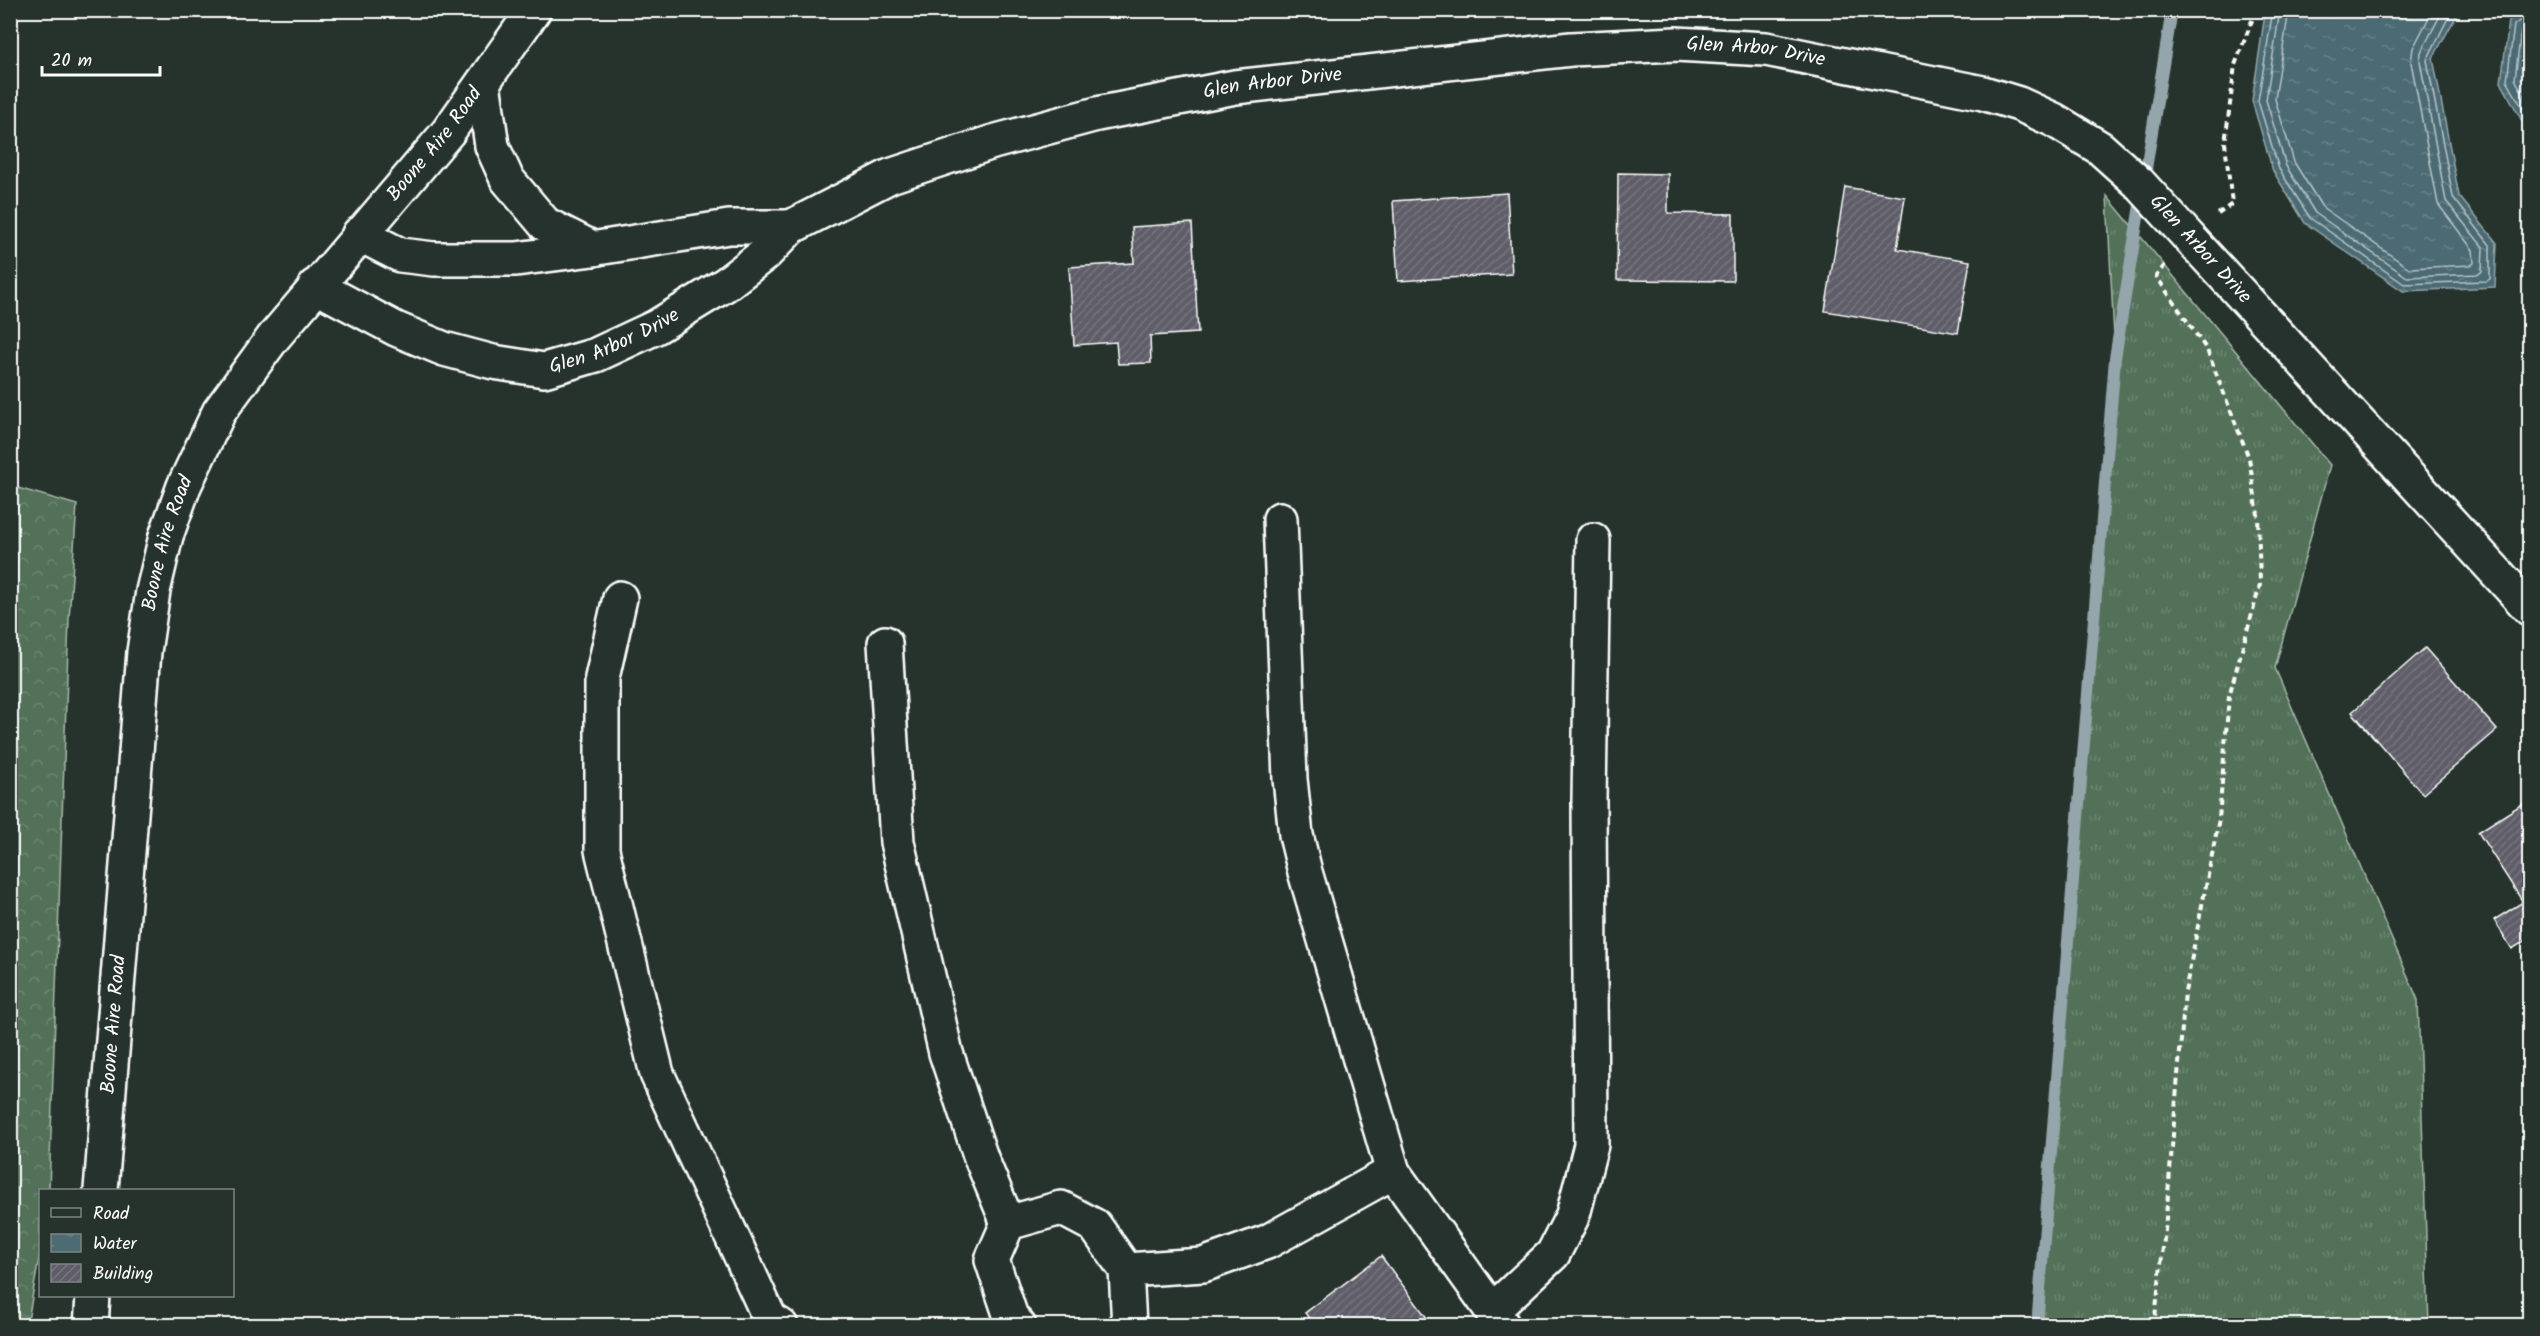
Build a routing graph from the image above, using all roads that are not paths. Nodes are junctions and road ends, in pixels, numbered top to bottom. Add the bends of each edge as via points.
1 (534, 10) edge
2 (483, 83) junction
3 (791, 227) junction
4 (359, 234) junction
5 (594, 249) junction
6 (315, 286) junction
7 (1280, 519) dead end
8 (1593, 540) dead end
9 (620, 598) dead end
10 (2529, 609) edge
11 (885, 643) dead end
12 (1393, 1172) junction
13 (101, 1189) edge
14 (1008, 1223) junction
15 (1126, 1270) junction
16 (93, 1297) edge
17 (1497, 1318) edge
18 (1006, 1323) edge
19 (91, 1326) edge
20 (781, 1326) edge
21 (1129, 1326) edge

1 - 2 street, Boone Aire Road
2 - 4 street, Boone Aire Road via 448,132
2 - 5 street via 492,146 507,179 545,224
3 - 5 street, Glen Arbor Drive via 729,227
3 - 6 street, Glen Arbor Drive via 766,253 726,284 656,327 596,355 544,370 444,349 396,329
3 - 10 street, Glen Arbor Drive via 890,176 993,142 1097,114 1235,87 1571,49 1676,44 1766,49 1983,93 2054,120 2100,148 2139,183
4 - 5 street, Glen Arbor Drive via 400,255 434,259 516,259
4 - 6 street, Boone Aire Road
6 - 13 street, Boone Aire Road via 219,412 184,486 166,536 144,652
7 - 12 street via 1290,779 1296,836
8 - 17 street via 1589,800 1591,1145 1573,1215 1553,1254
9 - 20 street via 602,678 602,850 657,1074 770,1319
11 - 14 street via 897,842 946,1053 981,1158
12 - 15 street via 1267,1242 1203,1265
12 - 17 street
14 - 15 street via 1061,1208 1095,1226
14 - 18 street via 992,1260
15 - 21 street
16 - 19 street

